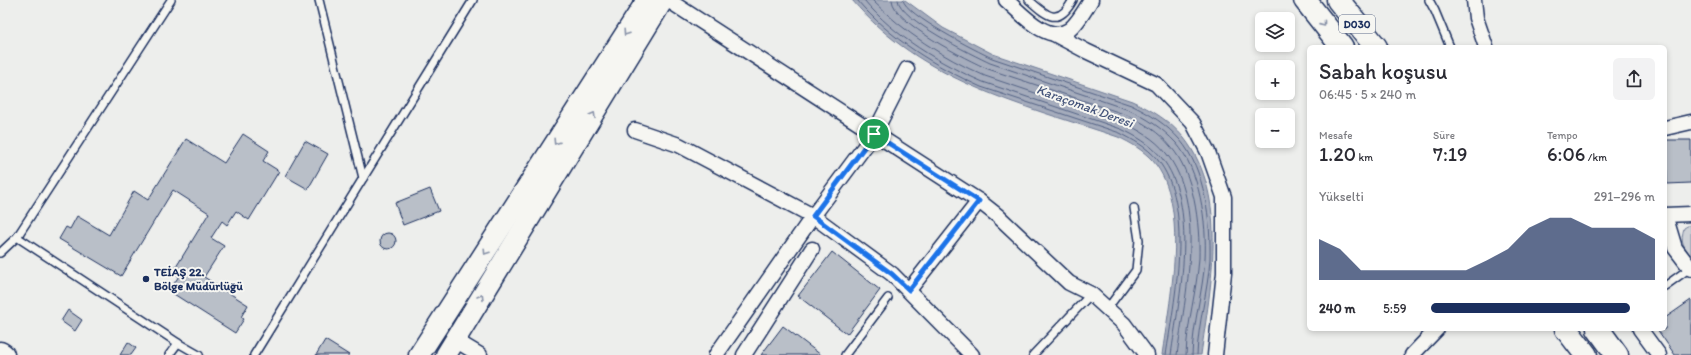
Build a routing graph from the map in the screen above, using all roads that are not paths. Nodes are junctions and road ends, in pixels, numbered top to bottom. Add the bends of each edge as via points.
1 (171, 0) edge
2 (319, 0) edge
3 (473, 0) edge
4 (647, 0) edge
5 (663, 0) edge
6 (668, 0) edge
7 (1006, 0) edge
8 (1029, 0) edge
9 (1073, 0) edge
10 (1091, 0) edge
11 (1305, 0) edge
12 (1338, 0) edge
13 (1429, 0) edge
14 (1474, 0) edge
15 (1054, 34) junction
16 (1340, 45) edge
17 (1374, 45) edge
18 (1449, 45) edge
19 (1485, 45) edge
20 (907, 69) dead end
21 (1691, 122) edge
22 (1667, 128) edge
23 (635, 130) dead end
24 (874, 134) junction
25 (363, 178) junction
26 (979, 201) junction
27 (1134, 208) dead end
28 (1691, 214) edge
29 (1667, 215) edge
30 (813, 216) junction
31 (1667, 222) edge
32 (17, 237) junction
33 (812, 249) dead end
34 (0, 253) edge
35 (1691, 269) edge
36 (1667, 285) edge
37 (909, 290) junction
38 (1090, 294) junction
39 (888, 298) dead end
40 (1107, 308) junction
41 (1435, 331) edge
42 (1568, 331) edge
43 (1599, 331) edge
44 (1641, 331) edge
45 (178, 343) junction
46 (450, 348) edge
47 (169, 355) edge
48 (198, 355) edge
49 (254, 355) edge
50 (420, 355) edge
51 (480, 355) edge
52 (716, 355) edge
53 (744, 355) edge
54 (845, 355) edge
55 (972, 355) edge
56 (1033, 355) edge
57 (1148, 355) edge
58 (1215, 355) edge
59 (1412, 355) edge
60 (1586, 355) edge
61 (1617, 355) edge
62 (1659, 355) edge

1 - 32 lane
2 - 25 lane
3 - 25 lane
4 -> 50 main road
46 -> 5 main road
6 - 24 street
7 - 15 street via 1043,32
8 - 9 lane via 1052,17 1060,16 1067,11
10 - 15 street via 1074,25 1067,31
11 -> 16 main road
12 - 17 main road, D030
13 - 18 lane
14 - 19 street via 1476,18
15 - 58 street via 1156,84 1193,123 1208,152 1224,197 1224,273
20 - 24 street
21 - 22 street
23 - 30 street via 679,145
24 - 26 street
24 - 30 street
25 - 49 lane
26 - 37 street
26 - 38 street via 1069,283
27 - 40 lane via 1139,240 1136,270
28 - 29 street
30 - 37 street via 892,274
30 - 52 street
31 - 35 street via 1675,248
32 - 34 lane
32 - 45 lane
33 - 53 street
35 - 36 lane
37 - 55 street
38 - 40 street
38 - 56 lane
39 - 54 lane
40 - 57 street via 1124,324
41 - 59 street
42 - 60 main road
43 - 61 main road
44 - 62 street
45 - 47 lane
45 - 48 lane
46 - 51 street

